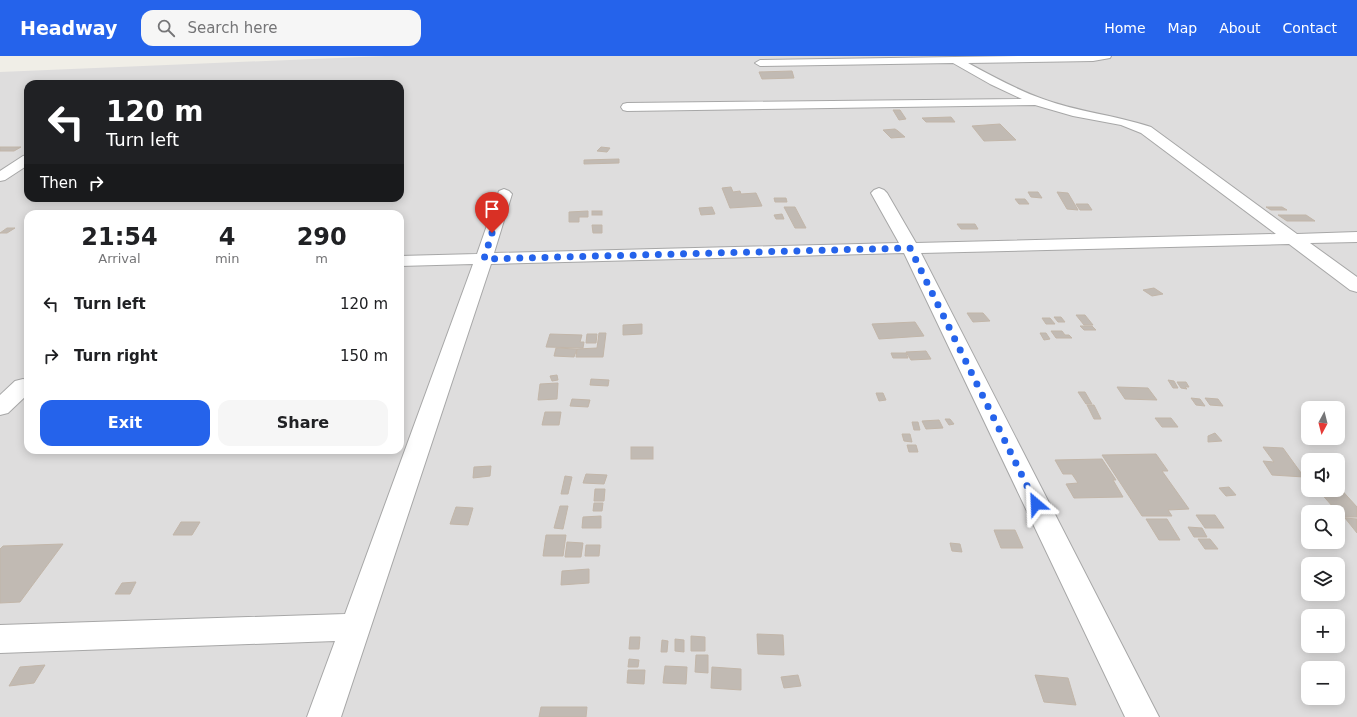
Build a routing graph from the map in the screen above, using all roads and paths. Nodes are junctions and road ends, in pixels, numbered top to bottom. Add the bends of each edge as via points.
1 (1106, 56) edge
2 (1047, 57) edge
3 (882, 58) edge
4 (955, 60) junction
5 (760, 63) dead end
6 (1039, 102) junction
7 (627, 107) dead end
8 (24, 161) edge
9 (0, 176) edge
10 (879, 193) dead end
11 (504, 194) dead end
12 (1357, 237) edge
13 (1292, 238) junction
14 (910, 248) junction
15 (484, 259) junction
16 (404, 261) edge
17 (1357, 286) edge
18 (23, 386) dead end
19 (0, 408) edge
20 (356, 627) junction
21 (0, 638) edge
22 (324, 717) edge
23 (1142, 717) edge

1 - 2 street
2 - 4 street
3 - 4 street
3 - 5 street
4 - 6 street via 994,82
6 - 7 street
6 - 13 street via 1124,122 1146,130
8 - 9 street
10 - 14 street
11 - 15 street
12 - 13 street
13 - 14 street
13 - 17 street
14 - 15 street
14 - 23 street
15 - 16 street
15 - 20 street
18 - 19 street
20 - 21 street
20 - 22 street

